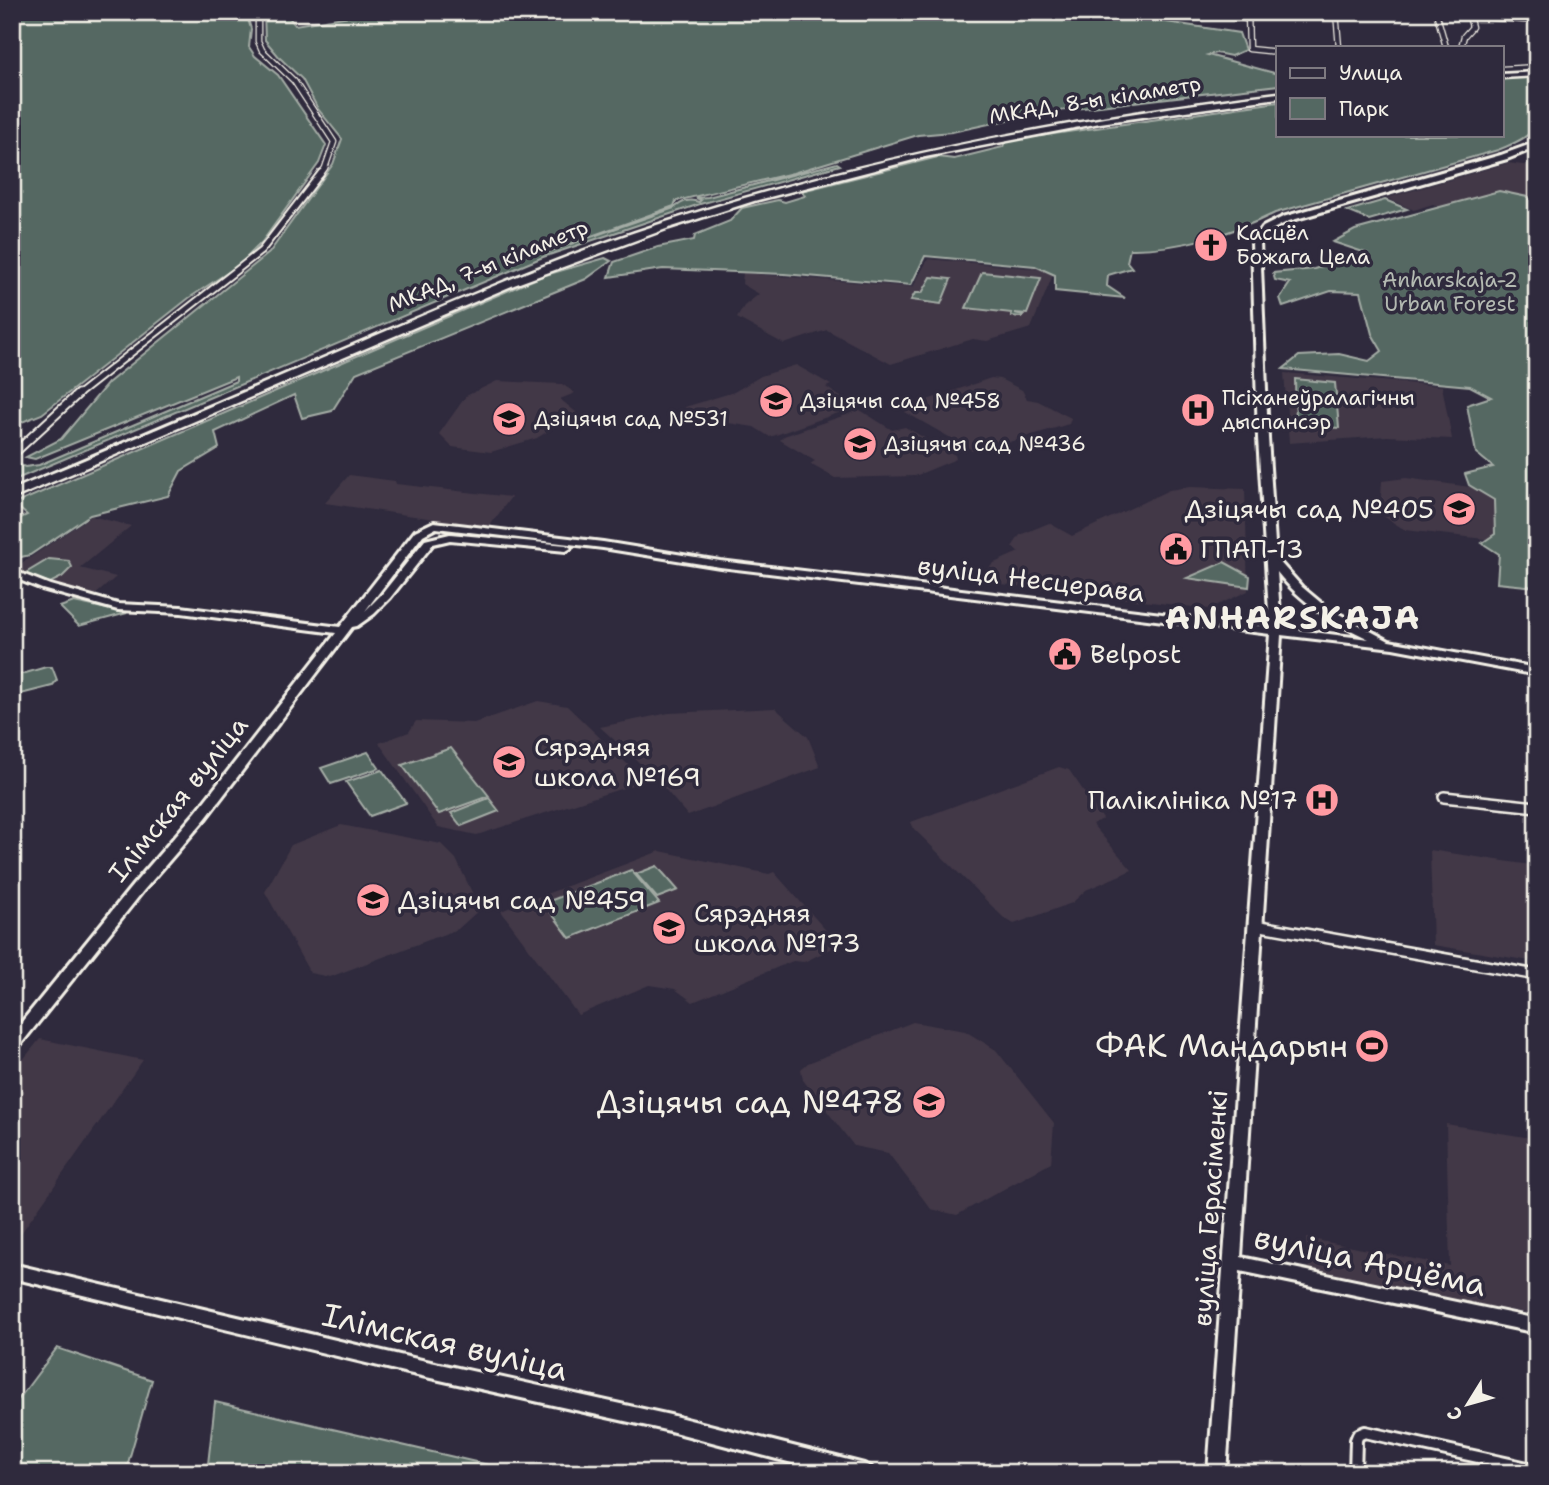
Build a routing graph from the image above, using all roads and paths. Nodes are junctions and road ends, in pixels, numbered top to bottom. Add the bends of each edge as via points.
1 (258, 12) edge
2 (1195, 12) edge
3 (1248, 12) edge
4 (1336, 12) edge
5 (1436, 12) edge
6 (1468, 14) edge
7 (1247, 19) junction
8 (1537, 21) edge
9 (1339, 46) edge
10 (1446, 46) edge
11 (1461, 46) edge
12 (1276, 52) edge
13 (1537, 70) edge
14 (1504, 72) edge
15 (1276, 93) edge
16 (1537, 144) edge
17 (923, 151) joint
18 (12, 455) edge
19 (88, 459) junction
20 (12, 486) edge
21 (12, 495) edge
22 (454, 532) junction
23 (1272, 559) junction
24 (12, 573) edge
25 (380, 582) junction
26 (396, 584) junction
27 (348, 628) junction
28 (1276, 631) junction
29 (1393, 645) junction
30 (1537, 672) edge
31 (1444, 797) dead end
32 (1537, 807) edge
33 (1255, 925) junction
34 (1537, 975) edge
35 (12, 1045) edge
36 (1231, 1262) junction
37 (12, 1271) edge
38 (1537, 1326) edge
39 (1537, 1470) edge
40 (864, 1473) edge
41 (1217, 1473) edge
42 (1355, 1473) edge

1 - 18 street via 262,50 295,81 334,142 325,168 261,251 77,395
2 - 7 street
3 - 7 street
4 - 9 street
5 - 10 street
6 - 8 street
6 - 11 street via 1472,27
7 - 12 street via 1249,49
13 - 14 highway
15 - 17 highway, МКАД, 8-ы кіламетр
16 - 23 street, вуліца Герасіменкі via 1286,219 1260,234 1256,285
17 - 19 highway, МКАД, 7-ы кіламетр via 748,194 563,255 458,296
19 - 20 highway
19 - 21 highway
22 - 25 street, вуліца Несцерава via 434,525 424,529
22 - 26 street via 429,542
22 - 28 street, вуліца Несцерава
23 - 28 street, вуліца Герасіменкі
23 - 29 street via 1316,607
24 - 27 street via 118,607
25 - 26 street
25 - 27 main road, Ілімская вуліца
26 - 27 street
27 - 35 street, Ілімская вуліца
28 - 29 street, вуліца Несцерава
28 - 33 street, вуліца Герасіменкі
29 - 30 street, вуліца Несцерава
31 - 32 street
33 - 34 street
33 - 36 street, вуліца Герасіменкі
36 - 38 street, вуліца Арцёма
36 - 41 street, вуліца Герасіменкі
37 - 40 street, Ілімская вуліца via 670,1423
39 - 42 street via 1365,1432 1356,1440

